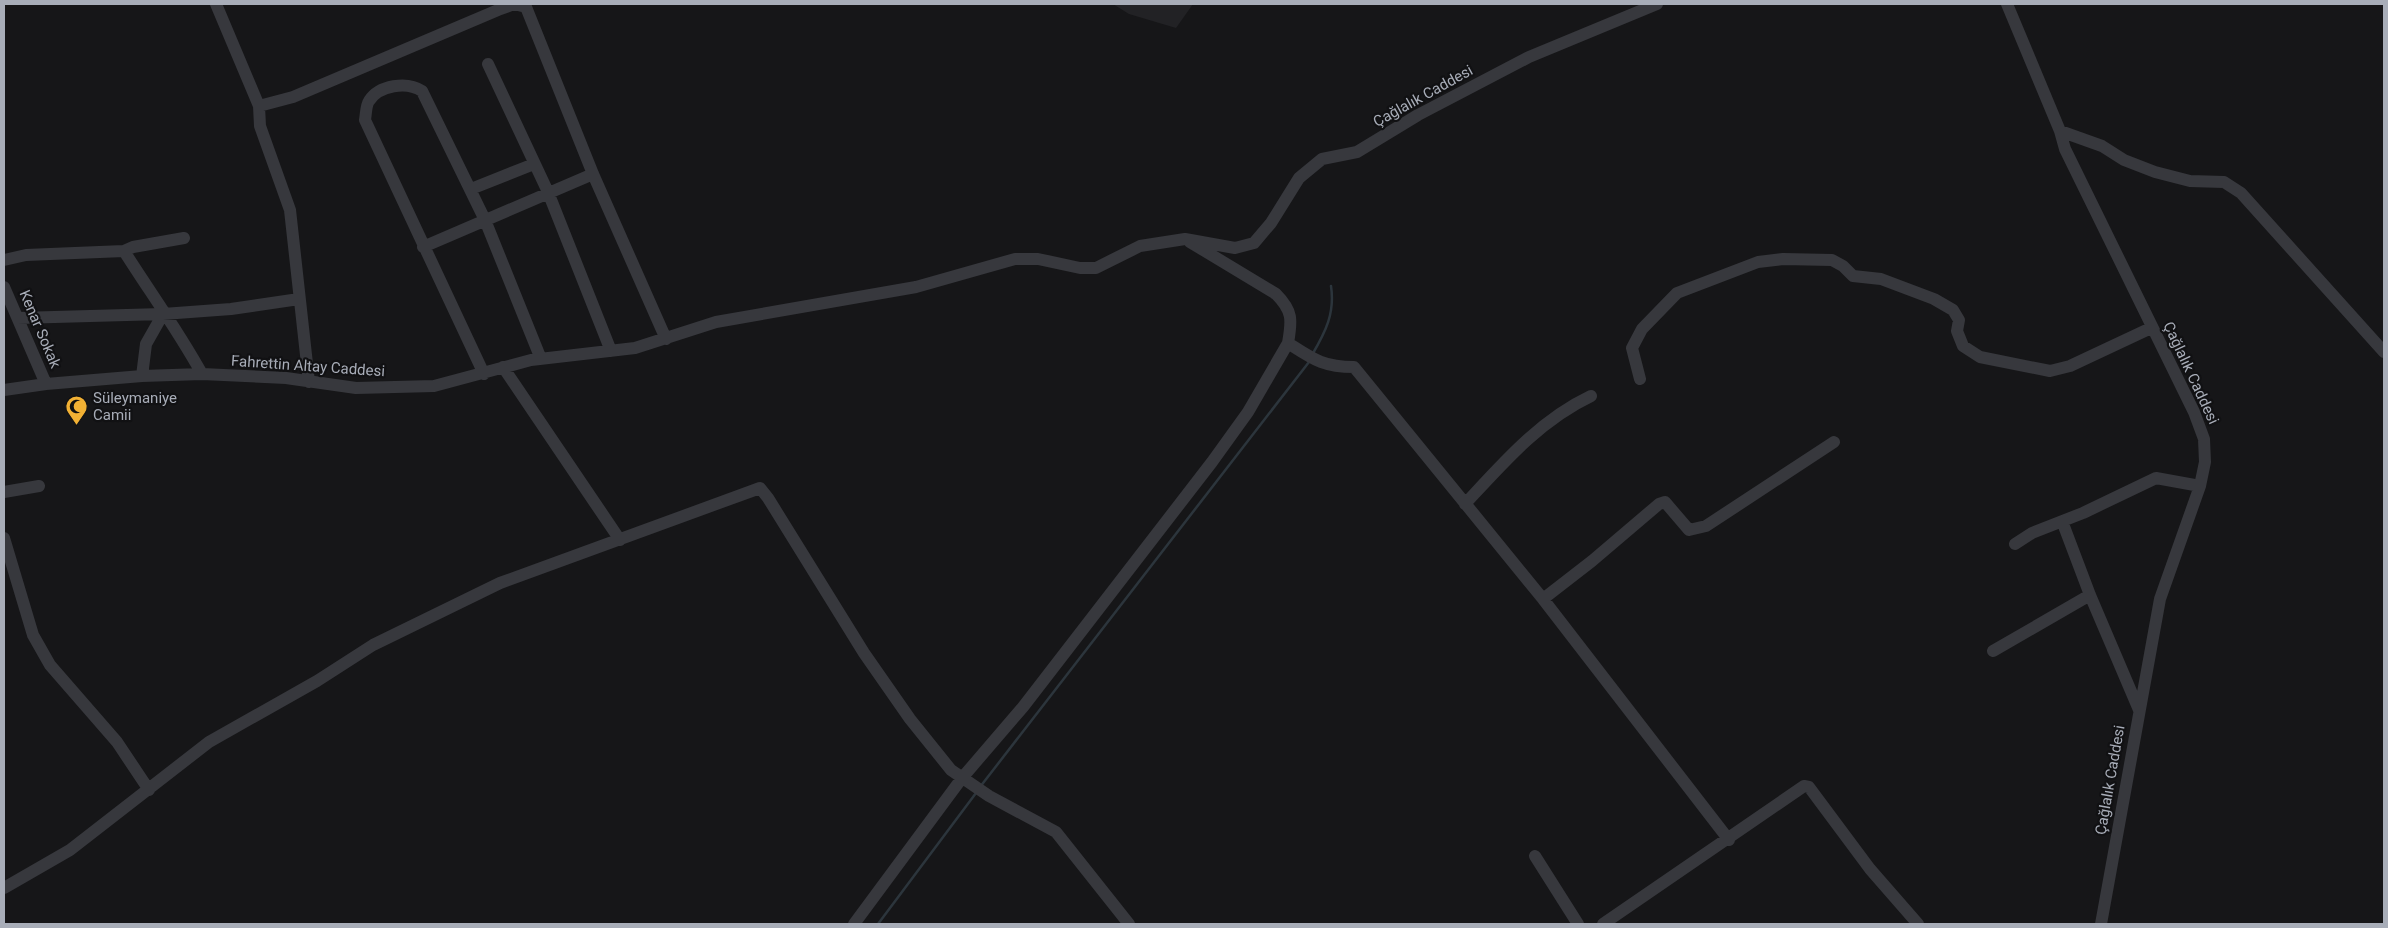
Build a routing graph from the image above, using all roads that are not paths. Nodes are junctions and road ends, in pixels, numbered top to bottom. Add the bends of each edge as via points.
1 (216, 4) edge
2 (1657, 4) edge
3 (2007, 4) edge
4 (488, 64) dead end
5 (259, 106) junction
6 (2060, 131) junction
7 (534, 164) junction
8 (593, 174) junction
9 (471, 189) junction
10 (548, 192) junction
11 (485, 220) junction
12 (184, 238) dead end
13 (1186, 239) junction
14 (423, 247) junction
15 (1235, 248) joint
16 (124, 251) junction
17 (4, 260) edge
18 (4, 287) edge
19 (299, 299) junction
20 (163, 314) junction
21 (18, 318) junction
22 (2151, 328) junction
23 (666, 339) junction
24 (1294, 346) junction
25 (611, 351) junction
26 (2384, 352) edge
27 (541, 359) junction
28 (503, 368) junction
29 (202, 374) junction
30 (484, 374) junction
31 (142, 376) junction
32 (1640, 379) dead end
33 (309, 382) junction
34 (46, 384) junction
35 (4, 390) edge
36 (1591, 396) dead end
37 (1834, 442) dead end
38 (39, 486) dead end
39 (2200, 486) junction
40 (4, 492) edge
41 (1465, 504) junction
42 (2062, 521) junction
43 (4, 538) edge
44 (620, 540) junction
45 (2015, 544) dead end
46 (9, 577) edge
47 (2090, 595) junction
48 (1543, 599) junction
49 (1993, 651) dead end
50 (2140, 711) junction
51 (965, 780) junction
52 (149, 790) junction
53 (1729, 840) junction
54 (1535, 856) dead end
55 (4, 886) edge
56 (854, 924) edge
57 (1129, 924) edge
58 (1578, 924) edge
59 (1603, 924) edge
60 (1918, 924) edge
61 (2101, 924) edge

1 - 5 street
2 - 15 street, Çağlalık Caddesi via 1529,57 1418,115 1358,152 1322,159 1299,178 1271,223 1254,243
3 - 6 street, Çağlalık Caddesi
4 - 7 street
5 - 8 street via 293,96 514,4 526,7
5 - 19 street via 260,126 290,210
6 - 22 street, Çağlalık Caddesi via 2086,197
6 - 26 street via 2102,146 2124,160 2155,172 2190,182 2224,182 2241,193
7 - 9 street
7 - 10 street
8 - 10 street
8 - 23 street
9 - 11 street
9 - 14 street via 422,91 401,85 377,92 368,102 365,120
10 - 11 street
10 - 25 street
11 - 14 street
11 - 27 street
12 - 16 street
13 - 15 street, Fahrettin Altay Caddesi
13 - 23 street, Fahrettin Altay Caddesi via 1140,246 1096,268 1038,259 1015,259 916,287 716,322
13 - 24 street via 1276,294 1285,303 1292,320
14 - 30 street
16 - 17 street via 26,255
16 - 20 street
18 - 21 street, Kenar Sokak
19 - 20 street
19 - 33 street
20 - 21 street
20 - 29 street
20 - 31 street via 146,344
21 - 34 street, Kenar Sokak
22 - 32 street via 2070,366 2050,370 2006,364 1980,357 1963,346 1957,331 1959,320 1953,310 1934,299 1881,279 1853,276 1832,260 1783,259 1758,262 1677,293 1642,329 1632,348
22 - 39 street, Çağlalık Caddesi via 2194,412 2204,439 2205,462
23 - 25 street, Fahrettin Altay Caddesi
24 - 41 street via 1323,364 1354,367
24 - 51 street via 1212,462
25 - 27 street, Fahrettin Altay Caddesi
27 - 28 street, Fahrettin Altay Caddesi
28 - 30 street, Fahrettin Altay Caddesi
28 - 44 street
29 - 31 street, Fahrettin Altay Caddesi
29 - 33 street, Fahrettin Altay Caddesi
30 - 33 street, Fahrettin Altay Caddesi via 434,386 407,388 356,388
31 - 34 street, Fahrettin Altay Caddesi
34 - 35 street, Fahrettin Altay Caddesi
36 - 41 street via 1549,421 1516,450
37 - 48 street via 1706,526 1690,530 1665,502 1659,504
38 - 40 street
39 - 42 street via 2156,478
39 - 50 street, Çağlalık Caddesi via 2160,599
41 - 48 street
42 - 45 street via 2032,532
42 - 47 street
43 - 46 street
44 - 51 street via 760,488 864,653 951,770
44 - 52 street via 500,583 373,645 209,742
46 - 52 street via 33,635 50,665 117,742
47 - 49 street
47 - 50 street
48 - 53 street
50 - 61 street, Çağlalık Caddesi
51 - 56 street
51 - 57 street via 1056,832
52 - 55 street via 70,850
53 - 59 street
53 - 60 street via 1804,786 1809,787 1870,869
54 - 58 street

